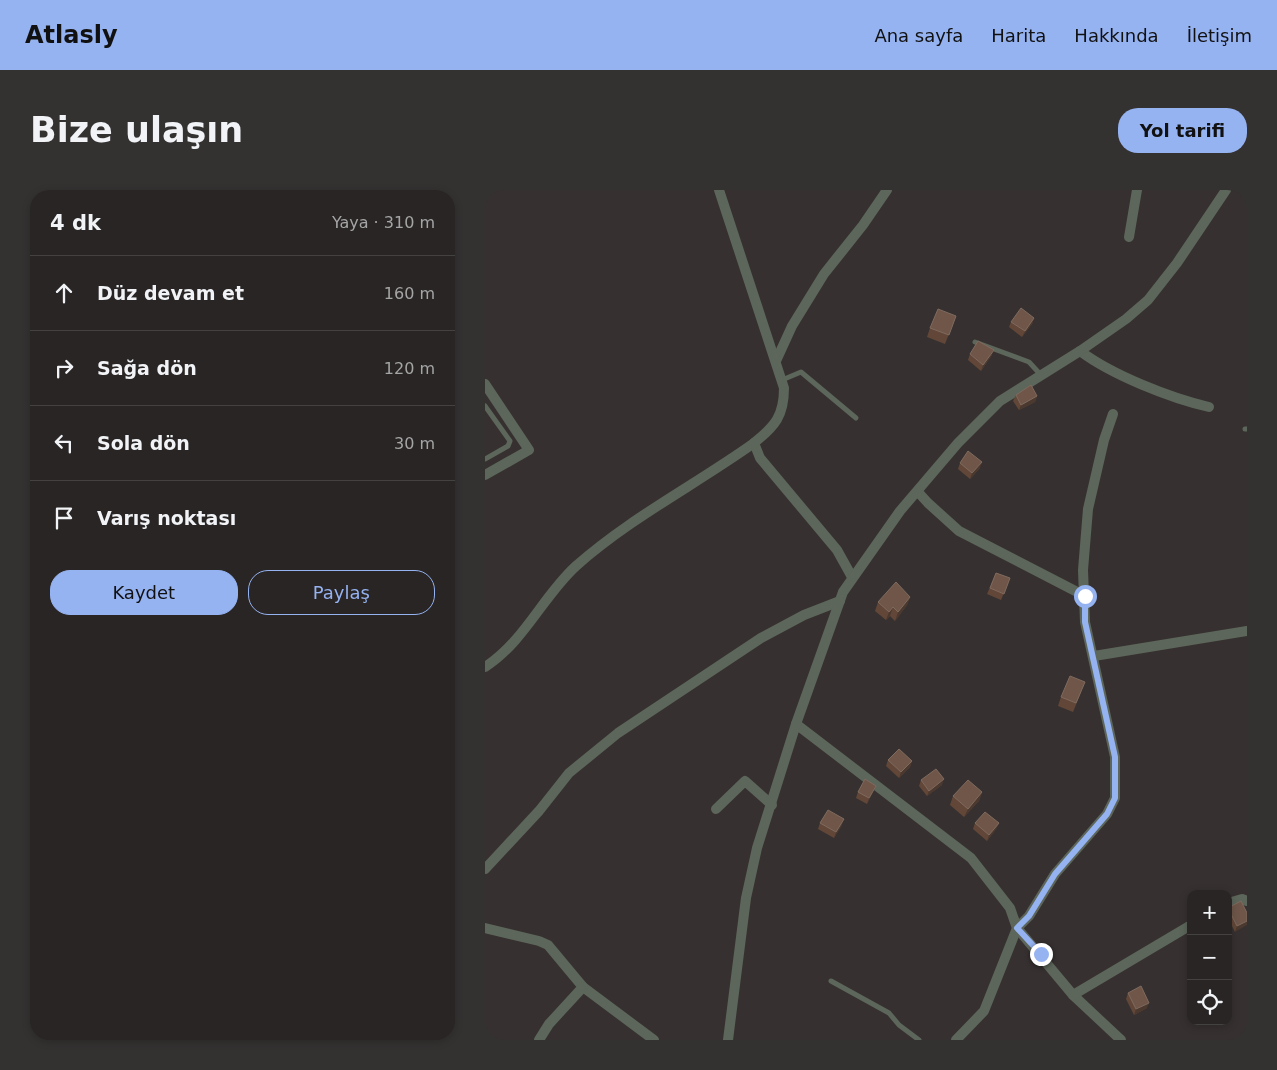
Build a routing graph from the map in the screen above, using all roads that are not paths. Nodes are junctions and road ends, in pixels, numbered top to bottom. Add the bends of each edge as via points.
1 (719, 190) edge
2 (887, 190) edge
3 (1137, 190) edge
4 (1226, 190) edge
5 (1129, 237) dead end
6 (975, 342) edge
7 (1080, 351) junction
8 (776, 361) junction
9 (1040, 374) junction
10 (782, 380) junction
11 (485, 384) edge
12 (485, 406) edge
13 (1209, 407) dead end
14 (1113, 414) dead end
15 (856, 418) dead end
16 (754, 444) junction
17 (485, 459) edge
18 (485, 475) edge
19 (918, 492) junction
20 (852, 577) junction
21 (1085, 596) junction
22 (840, 601) junction
23 (1247, 631) edge
24 (1094, 656) junction
25 (485, 667) edge
26 (796, 724) junction
27 (771, 805) junction
28 (715, 809) dead end
29 (485, 868) edge
30 (1247, 901) edge
31 (1232, 902) edge
32 (1187, 927) edge
33 (485, 928) edge
34 (1017, 928) junction
35 (831, 981) dead end
36 (583, 987) junction
37 (1073, 995) junction
38 (539, 1040) edge
39 (654, 1040) edge
40 (728, 1040) edge
41 (919, 1040) edge
42 (956, 1040) edge
43 (1121, 1040) edge

1 - 8 street
2 - 8 street via 814,289
3 - 5 street
4 - 7 street via 1148,300
6 - 9 lane via 1033,364
7 - 9 street
7 - 13 street via 1165,395
8 - 10 street
9 - 19 street via 1000,401 958,443
10 - 15 lane via 801,372
10 - 16 street via 784,405 771,428
11 - 18 street via 529,450
12 - 17 lane via 510,441 508,446
14 - 21 street via 1104,440 1083,540
16 - 20 street via 768,469 837,550
16 - 25 street via 612,536 574,568 507,648
19 - 20 street via 900,511
19 - 21 street via 959,531
20 - 22 street
21 - 24 street via 1085,622
22 - 26 street
22 - 29 street via 804,615 761,638 618,733 569,773 539,811
23 - 24 street
24 - 34 street via 1115,757 1115,798 1103,820 1055,874 1029,916
26 - 27 street
26 - 34 street via 971,858 1010,908
27 - 28 street via 745,781
27 - 40 street via 757,848 747,898
30 - 31 street
32 - 37 street
33 - 36 street via 548,945
34 - 37 street
34 - 42 street via 984,1012
35 - 41 lane via 889,1013
36 - 38 street via 549,1024
36 - 39 street
37 - 43 street

